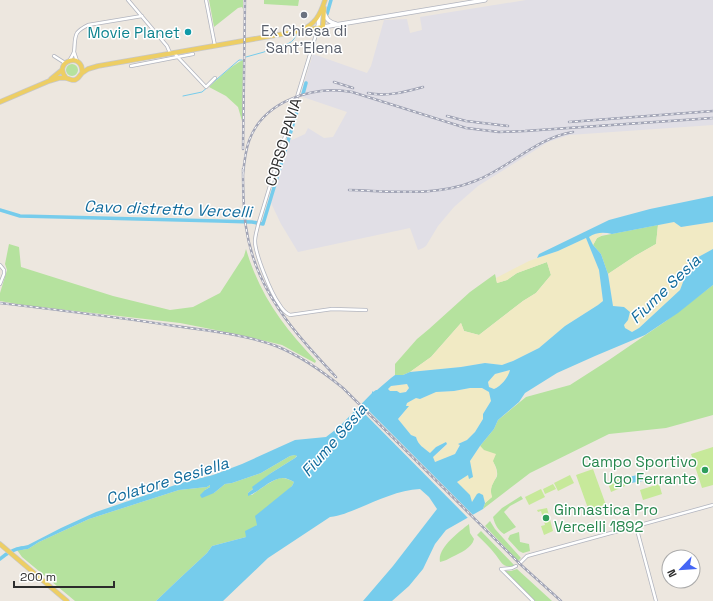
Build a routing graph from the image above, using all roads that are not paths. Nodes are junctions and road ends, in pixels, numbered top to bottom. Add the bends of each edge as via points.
1 (128, 0) edge
2 (206, 0) edge
3 (325, 0) edge
4 (485, 0) edge
5 (324, 6) junction
6 (324, 13) junction
7 (142, 16) junction
8 (319, 16) junction
9 (339, 25) junction
10 (320, 28) junction
11 (300, 31) junction
12 (214, 46) junction
13 (74, 50) junction
14 (172, 53) junction
15 (193, 54) dead end
16 (54, 56) dead end
17 (178, 57) junction
18 (57, 59) junction
19 (76, 61) junction
20 (67, 62) junction
21 (81, 65) junction
22 (98, 66) junction
23 (131, 66) dead end
24 (62, 69) junction
25 (82, 73) junction
26 (66, 78) junction
27 (215, 78) dead end
28 (49, 81) junction
29 (0, 102) edge
30 (0, 265) edge
31 (0, 284) edge
32 (366, 310) dead end
33 (713, 505) edge
34 (636, 526) junction
35 (0, 544) edge
36 (520, 563) dead end
37 (516, 566) dead end
38 (67, 601) edge
39 (533, 601) edge
40 (656, 601) edge

1 - 7 street
2 - 12 street
3 - 5 main road
4 - 9 main road
5 - 6 main road
5 - 8 main road
6 - 9 main road via 327,20
6 - 10 main road
7 - 13 street via 82,28 77,33
7 - 14 street
8 - 10 main road
8 - 11 main road via 309,27
9 - 10 main road
10 - 11 main road
10 - 32 street, CORSO PAVIA via 259,222 256,249 274,296 287,314 332,309
11 - 12 main road
12 - 14 main road
13 - 19 street
13 - 20 street
14 - 17 street
14 - 22 main road
15 - 17 street
16 - 18 street
17 - 23 street
17 - 27 street via 206,86
18 - 20 street
18 - 24 street
19 - 20 main road
19 - 21 main road
20 - 24 main road
21 - 22 main road
21 - 25 main road
22 - 25 main road
24 - 26 main road
24 - 28 main road
25 - 26 main road via 76,80
26 - 28 main road
28 - 29 main road
30 - 31 street via 4,270
33 - 34 street
34 - 36 street via 527,556
34 - 40 street
35 - 38 main road
37 - 39 street via 501,570

